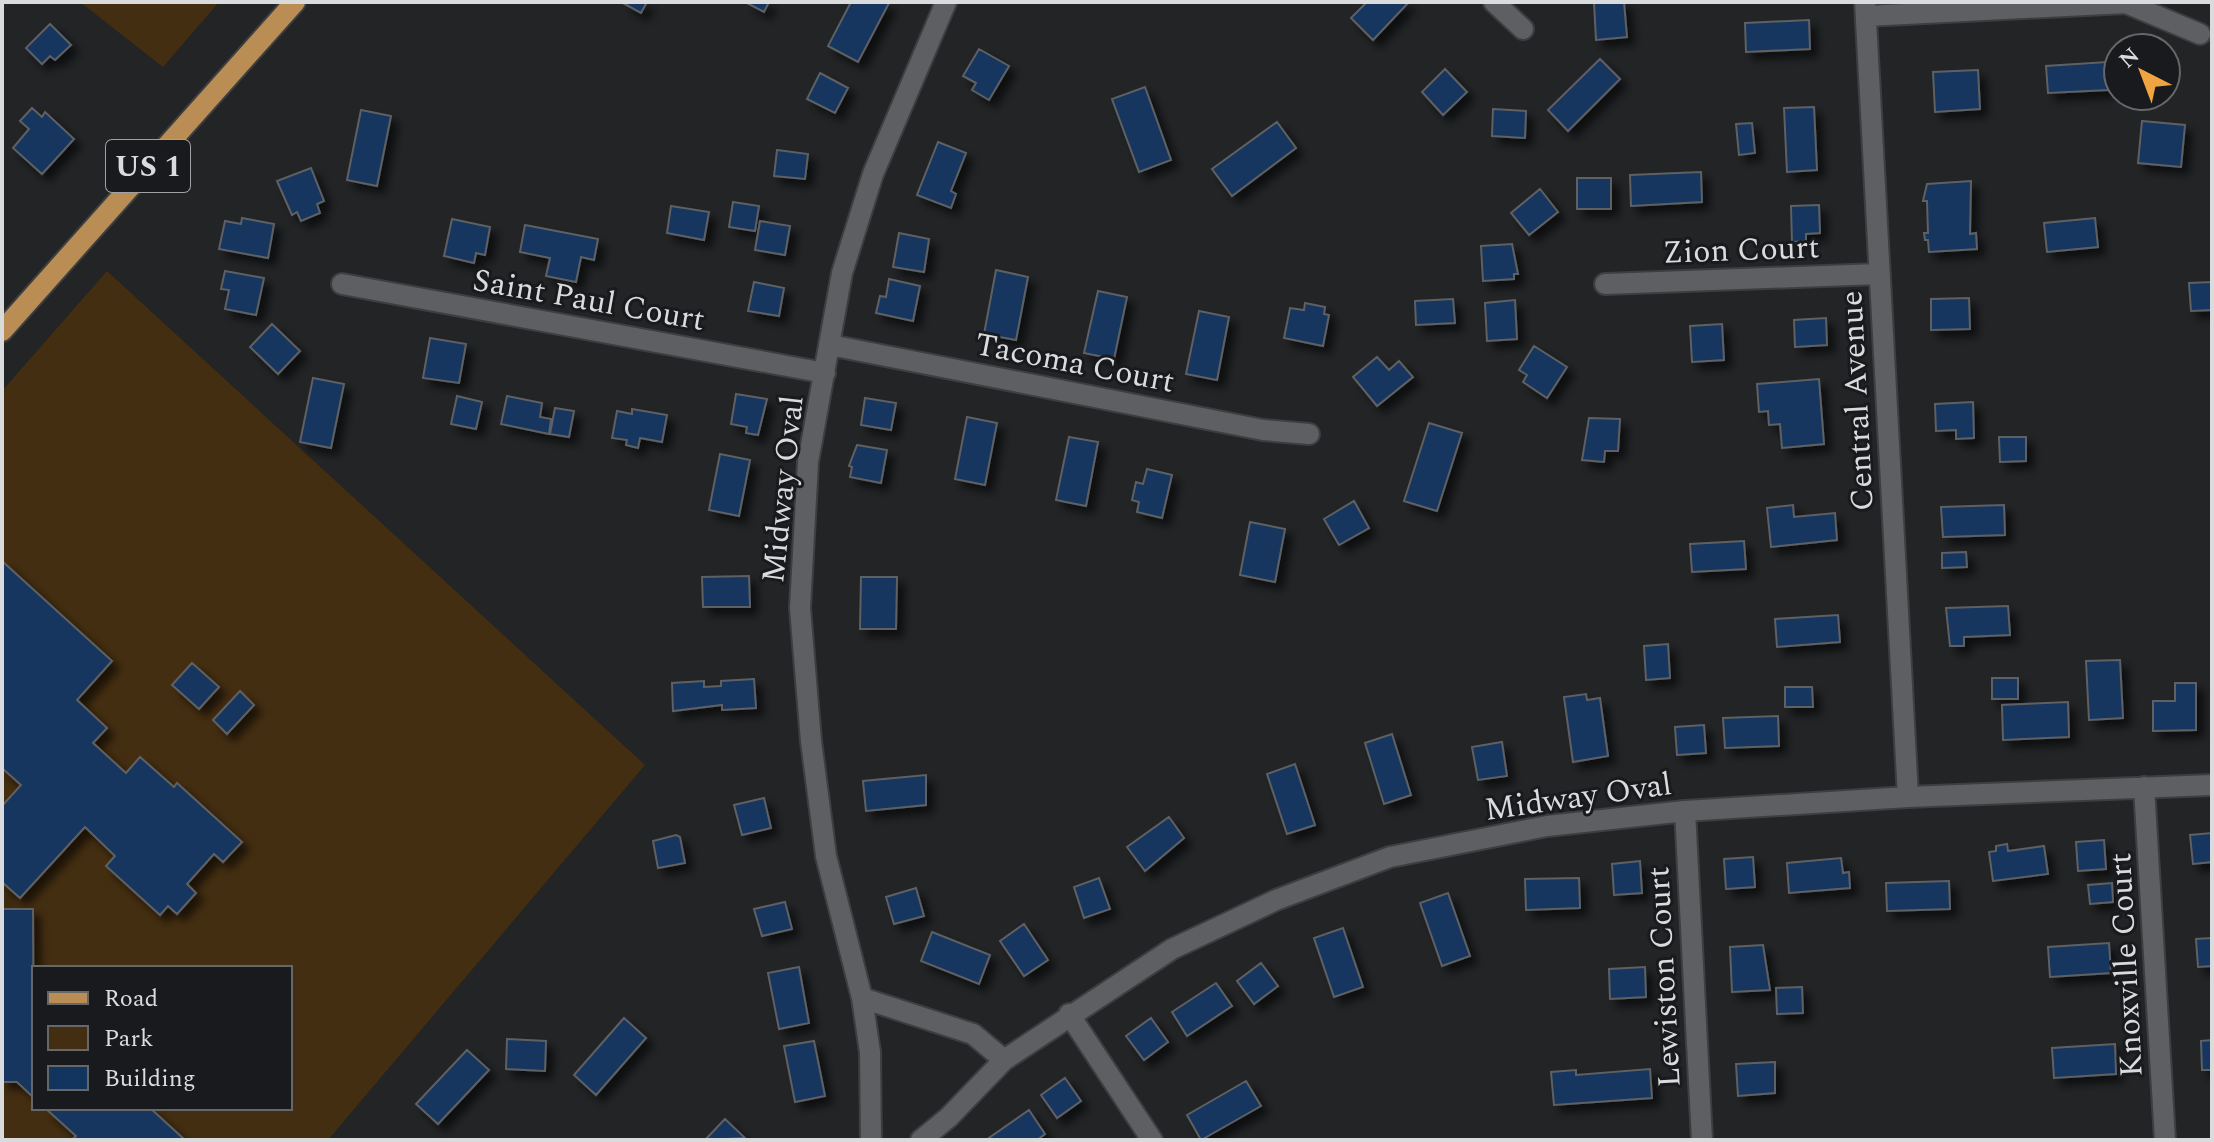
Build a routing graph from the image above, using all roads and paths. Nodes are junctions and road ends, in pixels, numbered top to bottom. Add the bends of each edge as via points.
1 (295, 2) edge
2 (946, 2) edge
3 (1494, 2) edge
4 (1865, 9) edge
5 (1523, 29) dead end
6 (2200, 34) dead end
7 (1878, 274) junction
8 (342, 284) dead end
9 (1605, 284) dead end
10 (2, 331) edge
11 (830, 345) junction
12 (825, 373) junction
13 (1309, 434) dead end
14 (2212, 785) edge
15 (2144, 787) junction
16 (1908, 797) junction
17 (1685, 811) junction
18 (862, 998) junction
19 (1069, 1014) junction
20 (1004, 1060) junction
21 (871, 1140) edge
22 (921, 1140) edge
23 (1152, 1140) edge
24 (1702, 1140) edge
25 (2165, 1140) edge

1 - 10 main road, US 1
2 - 11 street, Midway Oval via 873,174 842,273
3 - 5 street
4 - 6 street via 2126,3
4 - 7 street, Central Avenue
7 - 9 street, Zion Court
7 - 16 street, Central Avenue
8 - 12 street, Saint Paul Court
11 - 12 street, Midway Oval
11 - 13 street, Tacoma Court via 1263,430
12 - 18 street, Midway Oval via 808,462 800,608 826,856
14 - 15 street, Midway Oval
15 - 16 street, Midway Oval
15 - 25 street, Knoxville Court
16 - 17 street, Midway Oval
17 - 19 street, Midway Oval via 1547,826 1390,857 1276,900 1172,949
17 - 24 street, Lewiston Court
18 - 20 street via 973,1034
18 - 21 street, Midway Oval via 870,1052
19 - 20 street, Midway Oval
19 - 23 street
20 - 22 street, Midway Oval

